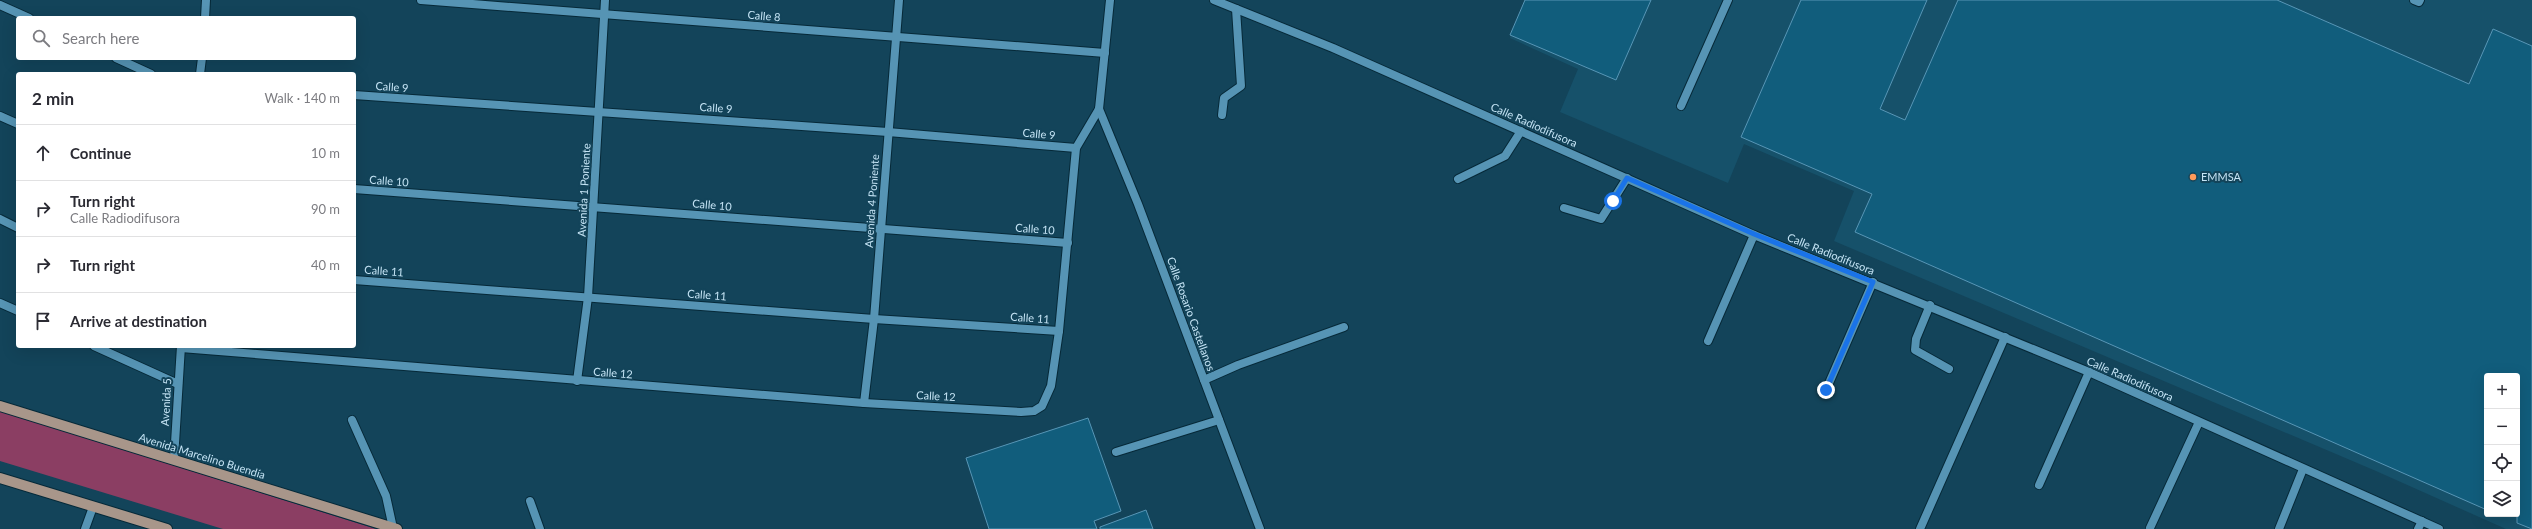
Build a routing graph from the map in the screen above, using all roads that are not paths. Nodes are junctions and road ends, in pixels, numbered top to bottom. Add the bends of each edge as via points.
1 (206, 0) edge
2 (421, 0) edge
3 (605, 0) edge
4 (899, 0) edge
5 (1110, 0) edge
6 (1214, 0) edge
7 (1728, 0) edge
8 (2414, 0) edge
9 (2420, 0) edge
10 (0, 5) edge
11 (1236, 9) junction
12 (604, 15) junction
13 (25, 16) edge
14 (205, 16) edge
15 (896, 38) junction
16 (1105, 53) junction
17 (120, 60) edge
18 (202, 60) edge
19 (147, 72) edge
20 (200, 72) edge
21 (356, 95) edge
22 (1681, 106) dead end
23 (1099, 109) junction
24 (599, 111) junction
25 (1222, 115) dead end
26 (0, 116) edge
27 (16, 123) edge
28 (1521, 131) junction
29 (888, 132) junction
30 (1076, 148) junction
31 (1627, 178) junction
32 (1458, 179) dead end
33 (356, 189) edge
34 (594, 206) junction
35 (1564, 208) dead end
36 (0, 219) edge
37 (16, 227) edge
38 (881, 229) junction
39 (1754, 234) junction
40 (1068, 242) junction
41 (356, 280) edge
42 (1873, 282) junction
43 (588, 297) junction
44 (0, 303) edge
45 (1930, 305) junction
46 (16, 310) edge
47 (874, 319) junction
48 (1344, 327) dead end
49 (1059, 331) junction
50 (2005, 337) junction
51 (1708, 341) dead end
52 (98, 348) edge
53 (181, 348) edge
54 (193, 348) edge
55 (1949, 369) dead end
56 (2089, 372) junction
57 (1204, 380) junction
58 (577, 381) junction
59 (178, 384) junction
60 (1826, 390) dead end
61 (864, 403) junction
62 (0, 406) edge
63 (352, 420) dead end
64 (1219, 420) junction
65 (2199, 422) junction
66 (1116, 452) dead end
67 (174, 459) junction
68 (2303, 469) junction
69 (0, 478) edge
70 (2039, 485) dead end
71 (530, 501) dead end
72 (93, 506) junction
73 (2420, 525) edge
74 (395, 528) edge
75 (2150, 528) dead end
76 (85, 529) edge
77 (167, 529) edge
78 (540, 529) edge
79 (1260, 529) edge
80 (1920, 529) edge
81 (2279, 529) edge
82 (2439, 529) edge

1 - 14 street
2 - 12 street, Calle 8
3 - 12 street, Avenida 1 Poniente
4 - 15 street, Avenida 4 Poniente
5 - 16 street
6 - 11 street, Calle Radiodifusora
7 - 22 street
8 - 9 street
10 - 13 street
11 - 25 street via 1241,86 1224,98
11 - 28 street, Calle Radiodifusora
12 - 15 street, Calle 8
12 - 24 street, Avenida 1 Poniente
15 - 16 street, Calle 8
15 - 29 street, Avenida 4 Poniente
16 - 23 street
17 - 19 street
18 - 20 street
21 - 24 street, Calle 9
23 - 30 street
23 - 57 street, Calle Rosario Castellanos via 1138,204
24 - 29 street, Calle 9
24 - 34 street, Avenida 1 Poniente
26 - 27 street
28 - 31 street, Calle Radiodifusora
28 - 32 street via 1505,156
29 - 30 street, Calle 9
29 - 38 street, Avenida 4 Poniente
30 - 40 street
31 - 35 street via 1601,219
31 - 39 street, Calle Radiodifusora
33 - 34 street, Calle 10
34 - 38 street, Calle 10
34 - 43 street, Avenida 1 Poniente
36 - 37 street
38 - 40 street, Calle 10
38 - 47 street, Avenida 4 Poniente
39 - 42 street, Calle Radiodifusora
39 - 51 street
40 - 49 street
41 - 43 street, Calle 11
42 - 45 street, Calle Radiodifusora
42 - 60 street
43 - 47 street, Calle 11
43 - 58 street, Avenida 1 Poniente
44 - 46 street
45 - 50 street, Calle Radiodifusora
45 - 55 street via 1916,339 1915,350
47 - 49 street, Calle 11
47 - 61 street, Avenida 4 Poniente
48 - 57 street
49 - 61 street, Calle 12 via 1051,386 1042,406 1034,411
50 - 56 street, Calle Radiodifusora
50 - 80 street
52 - 59 street
53 - 59 street, Avenida 5
54 - 58 street, Calle 12
56 - 65 street, Calle Radiodifusora
56 - 70 street
57 - 64 street, Calle Rosario Castellanos
58 - 61 street, Calle 12
59 - 67 street, Avenida 5
62 - 67 main road, Avenida Marcelino Buendía
63 - 74 street via 386,496
64 - 66 street
64 - 79 street, Calle Rosario Castellanos
65 - 68 street, Calle Radiodifusora
65 - 75 street
67 - 74 main road, Avenida Marcelino Buendía
68 - 73 street, Calle Radiodifusora
68 - 81 street
69 - 72 main road
71 - 78 street
72 - 76 street
72 - 77 main road
73 - 82 street, Calle Radiodifusora

